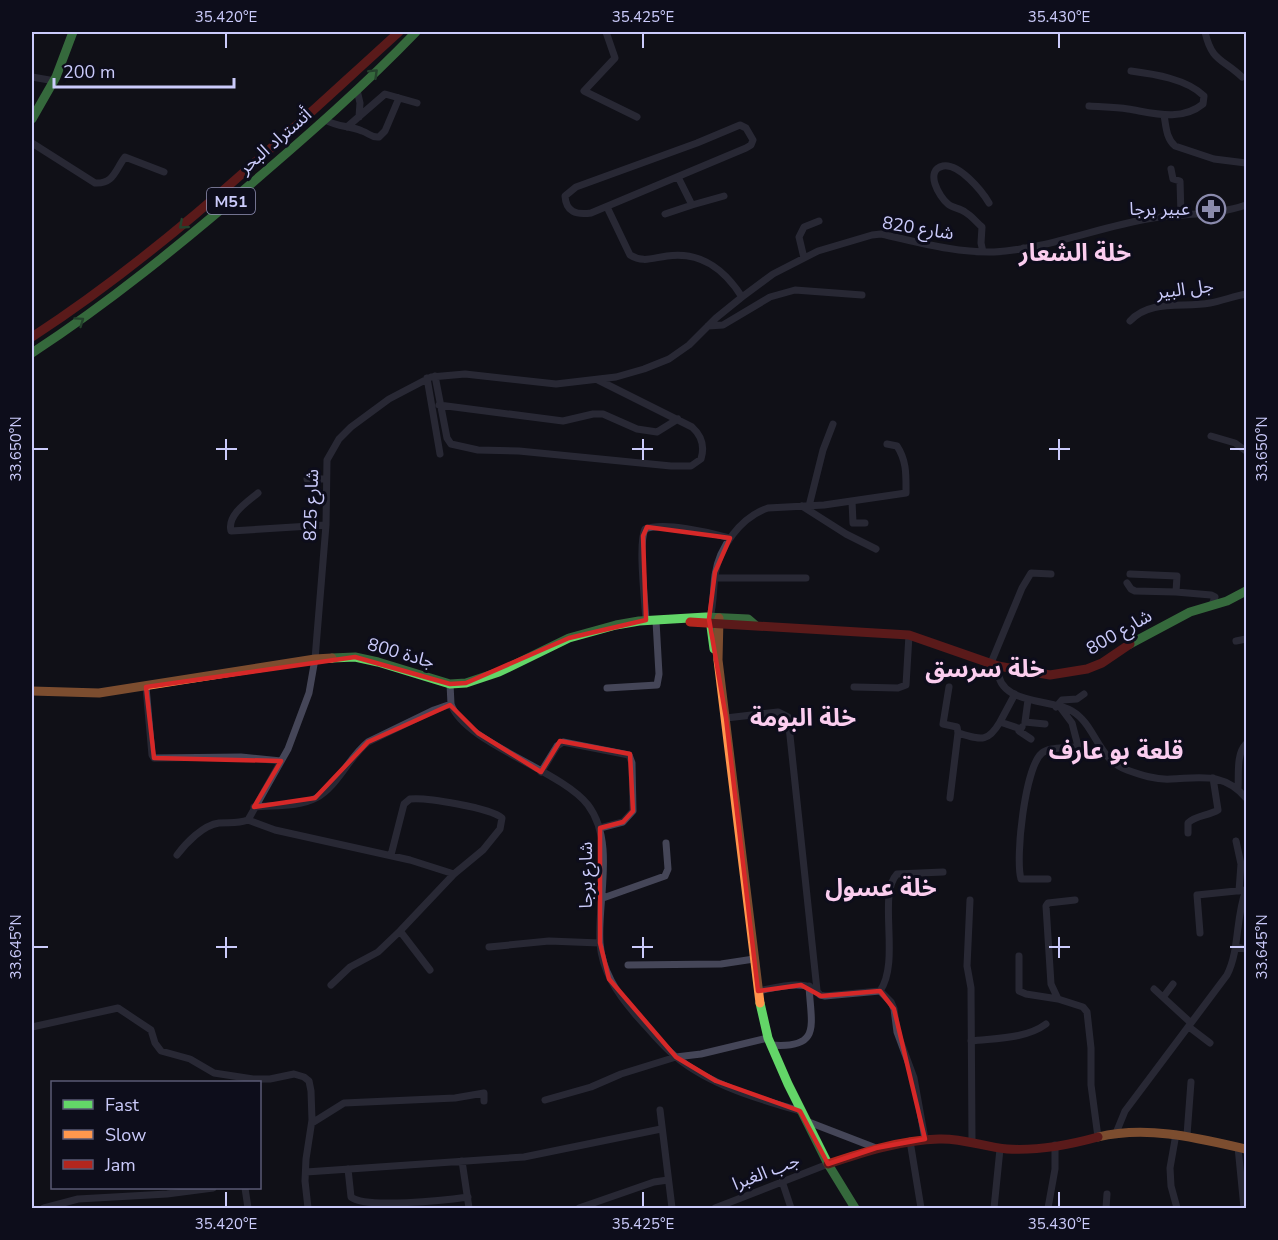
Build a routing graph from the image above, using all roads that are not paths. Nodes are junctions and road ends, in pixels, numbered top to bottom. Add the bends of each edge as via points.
1 (73, 32) edge
2 (399, 32) edge
3 (417, 32) edge
4 (606, 32) edge
5 (1205, 32) edge
6 (1131, 71) dead end
7 (32, 77) edge
8 (1242, 77) dead end
9 (55, 81) junction
10 (357, 90) junction
11 (399, 98) junction
12 (32, 100) edge
13 (417, 103) dead end
14 (42, 105) junction
15 (1089, 106) dead end
16 (1164, 115) junction
17 (359, 117) junction
18 (637, 117) dead end
19 (32, 119) edge
20 (325, 120) junction
21 (347, 127) junction
22 (32, 143) edge
23 (1246, 163) edge
24 (1171, 169) dead end
25 (164, 171) dead end
26 (678, 177) junction
27 (724, 196) dead end
28 (989, 203) dead end
29 (692, 205) junction
30 (1246, 205) edge
31 (607, 207) junction
32 (664, 214) dead end
33 (1181, 215) junction
34 (819, 220) dead end
35 (1023, 248) junction
36 (983, 252) junction
37 (1036, 255) dead end
38 (804, 258) junction
39 (1246, 294) edge
40 (862, 295) dead end
41 (742, 297) junction
42 (1130, 321) dead end
43 (708, 326) junction
44 (32, 337) edge
45 (32, 353) edge
46 (431, 377) junction
47 (598, 380) junction
48 (439, 405) junction
49 (678, 419) junction
50 (833, 424) dead end
51 (1211, 436) dead end
52 (888, 444) dead end
53 (1246, 451) edge
54 (440, 454) dead end
55 (307, 479) dead end
56 (326, 479) junction
57 (258, 493) dead end
58 (852, 501) junction
59 (806, 506) junction
60 (864, 523) dead end
61 (326, 525) junction
62 (730, 538) junction
63 (876, 549) dead end
64 (1051, 574) dead end
65 (1130, 574) dead end
66 (714, 578) junction
67 (806, 578) dead end
68 (1127, 583) dead end
69 (1246, 591) edge
70 (1176, 592) junction
71 (1212, 605) junction
72 (680, 620) joint
73 (651, 621) junction
74 (715, 621) junction
75 (909, 635) junction
76 (1246, 639) edge
77 (1236, 641) dead end
78 (315, 659) junction
79 (995, 664) junction
80 (450, 684) junction
81 (146, 687) junction
82 (854, 687) dead end
83 (949, 687) dead end
84 (607, 688) dead end
85 (32, 691) edge
86 (1015, 694) junction
87 (1084, 694) dead end
88 (1029, 700) junction
89 (451, 704) junction
90 (1058, 707) junction
91 (726, 718) junction
92 (1000, 722) junction
93 (1045, 724) dead end
94 (1023, 725) junction
95 (958, 733) junction
96 (1031, 739) dead end
97 (1246, 744) edge
98 (281, 761) junction
99 (542, 772) junction
100 (1213, 778) junction
101 (1238, 788) junction
102 (950, 798) dead end
103 (1246, 798) edge
104 (255, 807) junction
105 (248, 820) junction
106 (600, 828) junction
107 (1188, 833) dead end
108 (1236, 841) dead end
109 (666, 843) dead end
110 (177, 855) dead end
111 (391, 855) junction
112 (943, 872) dead end
113 (454, 874) junction
114 (1048, 879) dead end
115 (1245, 890) edge
116 (603, 898) junction
117 (970, 900) dead end
118 (1075, 900) dead end
119 (400, 931) junction
120 (1200, 933) dead end
121 (600, 943) junction
122 (489, 947) dead end
123 (1235, 947) junction
124 (1246, 949) edge
125 (1020, 956) dead end
126 (754, 959) junction
127 (628, 965) dead end
128 (430, 970) dead end
129 (1173, 984) dead end
130 (331, 985) dead end
131 (813, 988) junction
132 (1154, 988) dead end
133 (880, 990) junction
134 (758, 991) junction
135 (1164, 996) junction
136 (1058, 999) junction
137 (1046, 1024) dead end
138 (1190, 1025) junction
139 (32, 1027) edge
140 (971, 1041) junction
141 (769, 1042) junction
142 (1210, 1043) dead end
143 (676, 1057) junction
144 (1191, 1082) dead end
145 (545, 1100) dead end
146 (484, 1101) dead end
147 (660, 1110) dead end
148 (800, 1111) junction
149 (806, 1121) junction
150 (312, 1123) junction
151 (661, 1129) junction
152 (1112, 1134) junction
153 (1176, 1134) junction
154 (1186, 1135) junction
155 (1098, 1137) junction
156 (925, 1139) junction
157 (972, 1141) junction
158 (910, 1142) junction
159 (1055, 1145) junction
160 (876, 1148) junction
161 (1242, 1148) edge
162 (1000, 1149) junction
163 (462, 1161) junction
164 (828, 1164) junction
165 (348, 1169) junction
166 (306, 1172) junction
167 (668, 1180) junction
168 (782, 1181) junction
169 (205, 1189) edge
170 (245, 1189) edge
171 (1107, 1194) dead end
172 (468, 1197) junction
173 (44, 1209) edge
174 (248, 1209) edge
175 (308, 1209) edge
176 (469, 1209) edge
177 (579, 1209) edge
178 (672, 1209) edge
179 (715, 1209) edge
180 (791, 1209) edge
181 (855, 1209) edge
182 (921, 1209) edge
183 (994, 1209) edge
184 (1048, 1209) edge
185 (1106, 1209) edge
186 (1177, 1209) edge
187 (1244, 1209) edge

1 - 9 main road
2 -> 44 main road, أتستراد البحر / M51 via 178,230 128,271
10 -> 3 main road, أتستراد البحر / M51
4 - 18 street via 615,58 584,91
5 - 8 street via 1211,52
6 - 16 street via 1180,82 1204,96 1203,104 1192,110
7 - 9 street
9 - 14 main road
10 - 17 street
10 - 20 main road, أتستراد البحر / M51
11 - 13 street
11 - 17 street via 382,96
11 - 21 street via 386,131 379,137
12 - 14 street
14 - 19 main road
15 - 16 street
16 - 23 street via 1175,146 1214,159
17 - 21 street
20 - 21 street
45 -> 20 main road, أتستراد البحر / M51 via 165,257
22 - 25 street via 95,183 112,178 125,157
24 - 33 street via 1173,180 1180,181
26 - 29 street
26 - 31 street
26 - 31 street via 746,148 753,142 751,134 740,124 576,187 565,196 567,208 575,213
27 - 29 street
28 - 36 street via 979,187 951,166 938,168 933,183 948,205 966,212 982,227
29 - 32 street
30 - 33 street, شارع 820
31 - 41 street via 630,255 646,261 677,255 699,259 730,278
33 - 35 street, شارع 820 via 1125,223
34 - 38 street via 804,227 799,237
35 - 36 street, شارع 820
35 - 37 street via 1026,257
36 - 38 street, شارع 820 via 881,234
38 - 41 street, شارع 820
39 - 42 street, جل البير via 1210,303 1155,306
40 - 43 street via 785,292 723,325
41 - 43 street, شارع 825
43 - 47 street, شارع 825 via 669,359
46 - 47 street, شارع 825 via 465,374 556,384
46 - 48 street
46 - 54 street
46 - 56 street, شارع 825 via 389,399 345,432 328,456
47 - 49 street
48 - 49 street via 563,421 603,414 637,429 657,432
48 - 49 street via 451,444 478,450 691,466 701,459 703,446 696,430
50 - 59 street
51 - 53 street via 1235,443
52 - 58 street via 897,446 902,453 906,493
55 - 56 street
56 - 61 street, شارع 825
57 - 61 street via 232,517 231,531
58 - 59 street
58 - 60 street via 853,523
59 - 62 street via 760,511
59 - 63 street
61 - 78 street, شارع 825
62 - 66 street
62 - 73 street via 703,531 645,529 643,555
64 - 79 street via 1031,573
65 - 70 street via 1177,576
66 - 67 street
66 - 74 street
68 - 70 street via 1135,591
69 - 71 main road, شارع 800
70 - 71 street via 1211,595 1215,597
71 - 79 main road, شارع 800 via 1165,624 1087,669 1050,675
72 - 73 main road, جادة 800
72 - 74 main road, شارع 800
73 - 80 main road, جادة 800 via 585,632 499,672
73 - 84 street via 659,674 657,685
74 - 75 main road, شارع 800 via 748,619 756,625
74 - 91 main road
75 - 79 main road, شارع 800
75 - 82 street via 906,685
76 - 77 street
78 - 80 main road, جادة 800 via 355,657
78 - 81 main road, جادة 800
78 - 98 street, شارع 825 via 309,693
79 - 86 street via 1001,682
80 - 89 street
81 - 85 main road, جادة 800 via 99,693
81 - 98 street via 154,758 241,757
83 - 95 street via 943,724 957,727
86 - 88 street
86 - 92 street
87 - 90 street via 1062,700
88 - 90 street
88 - 94 street
89 - 99 street, شارع برجا via 457,714 497,747
89 - 104 street via 368,742 315,798
90 - 100 street via 1074,712 1112,763 1124,769 1156,778
90 - 114 street via 1072,723 1079,743 1040,754 1029,782 1019,852 1021,879
91 - 126 main road
91 - 131 street via 778,712 788,717
92 - 94 street
92 - 95 street via 991,736 984,738
93 - 94 street
94 - 96 street via 1019,731
95 - 102 street
97 - 101 street via 1241,749
98 - 104 street, شارع 825
99 - 106 street, شارع برجا via 580,796
99 - 106 street via 563,742 629,755 633,811 623,822
100 - 101 street
100 - 107 street via 1218,810 1190,820
101 - 103 street
104 - 105 street, شارع 825
105 - 110 street via 212,825
105 - 111 street via 275,831
106 - 116 street, شارع برجا
108 - 115 street
109 - 116 street via 665,876
111 - 113 street
111 - 113 street via 404,804 410,799 500,816 502,823 497,833 476,858
112 - 133 street via 895,875 889,911 888,972
113 - 119 street
115 - 120 street via 1197,894
115 - 123 street
116 - 121 street, شارع برجا
117 - 140 street via 967,966
118 - 136 street via 1046,906 1052,984
119 - 128 street
119 - 130 street via 378,952 350,966
121 - 122 street via 549,941
121 - 143 street, شارع برجا via 609,979
123 - 124 street
123 - 138 street via 1227,975
125 - 136 street via 1019,990
126 - 127 street via 721,964
126 - 134 main road
129 - 135 street
131 - 133 street via 825,996
131 - 134 street via 789,986
131 - 141 street via 808,1037 799,1044
132 - 135 street
133 - 156 street via 894,1009 897,1032 914,1078
134 - 141 main road
135 - 138 street
136 - 155 street via 1087,1012
137 - 140 street via 1024,1034
138 - 142 street
138 - 152 street
139 - 150 street via 120,1009 151,1030 161,1051 190,1059 214,1073 253,1079 294,1074 304,1077 311,1091
140 - 157 street
141 - 143 street
141 - 148 main road
143 - 145 street
143 - 148 street, شارع برجا via 716,1081
144 - 154 street
146 - 150 street via 484,1093 344,1103
147 - 151 street
148 - 149 main road
149 - 160 street
149 - 164 main road
150 - 166 street
151 - 163 street via 525,1157
151 - 167 street
152 - 153 main road
152 - 155 main road
153 - 154 main road
153 - 186 street via 1170,1168
154 - 161 main road
155 - 159 main road
156 - 157 main road
156 - 158 main road
157 - 162 main road
158 - 160 main road
158 - 182 street
159 - 162 main road
159 - 184 street
160 - 164 main road
161 - 187 street
162 - 183 street
163 - 165 street
163 - 172 street
164 - 168 street, جب الغبرا
164 - 181 main road
165 - 166 street
165 - 172 street via 351,1197 363,1202
166 - 175 street
167 - 177 street
167 - 178 street
168 - 179 street, جب الغبرا
168 - 180 street
169 - 173 street via 78,1199
170 - 174 street
171 - 185 street
172 - 176 street

